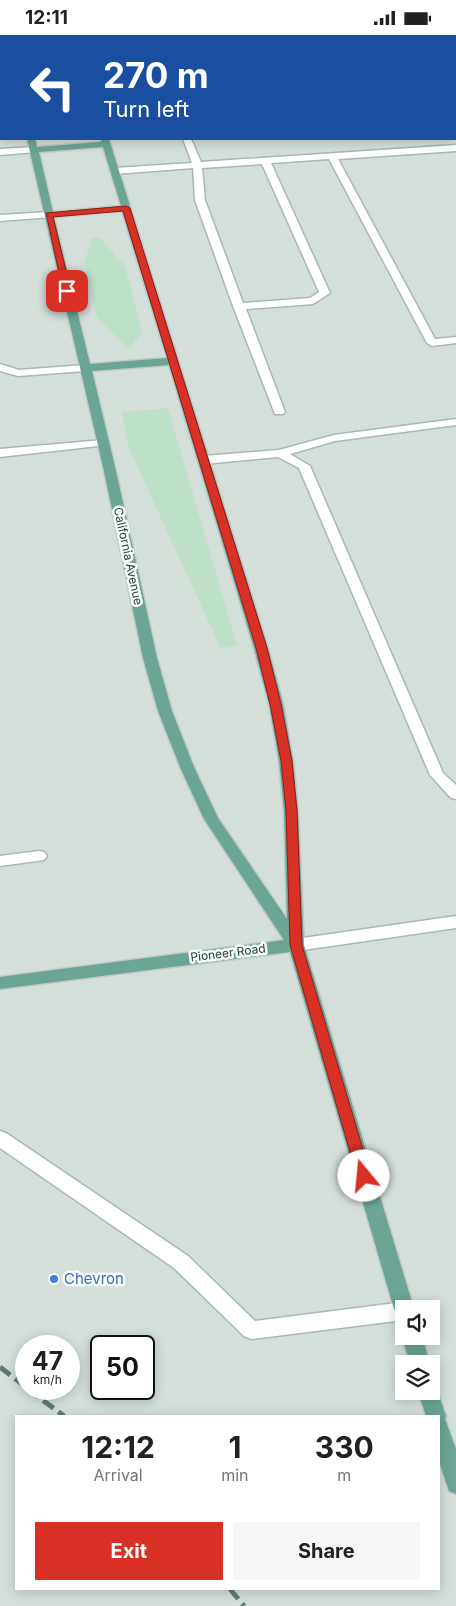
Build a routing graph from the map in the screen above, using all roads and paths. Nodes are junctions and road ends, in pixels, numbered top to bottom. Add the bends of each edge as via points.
1 (186, 140) edge
2 (106, 141) edge
3 (32, 144) edge
4 (456, 148) edge
5 (0, 152) edge
6 (332, 156) junction
7 (265, 161) junction
8 (197, 165) junction
9 (115, 171) junction
10 (126, 208) junction
11 (49, 215) junction
12 (0, 218) edge
13 (238, 307) junction
14 (456, 340) edge
15 (174, 361) junction
16 (0, 367) edge
17 (85, 368) junction
18 (279, 412) dead end
19 (456, 421) edge
20 (103, 443) junction
21 (0, 453) edge
22 (280, 453) junction
23 (204, 460) junction
24 (456, 794) edge
25 (40, 855) dead end
26 (0, 861) edge
27 (456, 922) edge
28 (296, 945) junction
29 (0, 983) edge
30 (0, 1138) edge
31 (401, 1300) edge
32 (395, 1311) edge
33 (431, 1400) edge
34 (436, 1415) edge
35 (440, 1430) edge
36 (456, 1484) edge

1 - 8 street
2 - 3 main road
2 - 9 main road, California Avenue
3 - 5 street
3 - 11 main road, California Avenue
4 - 6 street
6 - 7 street
6 - 14 street via 432,343
7 - 8 street
7 - 13 street via 325,293 313,301
8 - 9 street
8 - 13 street via 200,200
9 - 10 main road, California Avenue
10 - 11 main road
10 - 15 main road, California Avenue
11 - 12 street
11 - 17 main road, California Avenue
13 - 18 street
15 - 17 main road
15 - 23 main road, California Avenue
16 - 17 street via 18,373
17 - 20 main road, California Avenue
19 - 22 street via 334,438
20 - 21 street
20 - 28 main road, California Avenue via 150,658 165,711 211,819
22 - 23 street
22 - 24 street via 304,467 437,775
23 - 28 main road, California Avenue via 276,704 291,811
25 - 26 street
27 - 28 street, Pioneer Road
28 - 29 main road, Pioneer Road
28 - 31 main road, California Avenue
30 - 32 street via 181,1262 251,1330
33 - 34 main road
35 - 36 main road

